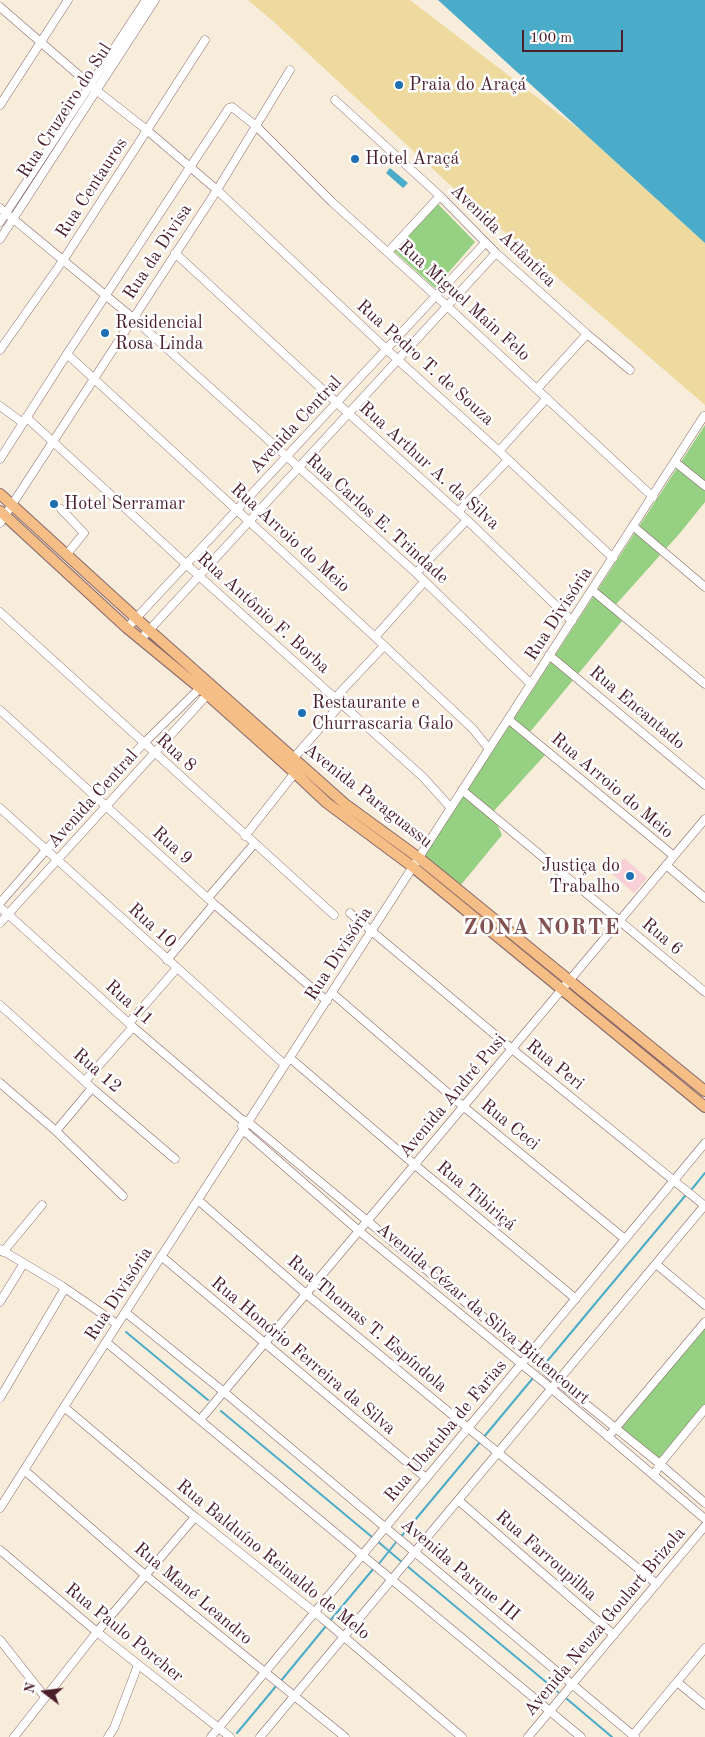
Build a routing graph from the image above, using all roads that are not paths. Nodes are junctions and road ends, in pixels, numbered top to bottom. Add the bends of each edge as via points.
1 (68, 0) edge
2 (149, 2) edge
3 (0, 7) edge
4 (205, 40) dead end
5 (40, 42) junction
6 (290, 70) dead end
7 (93, 87) junction
8 (335, 100) dead end
9 (0, 105) edge
10 (256, 126) junction
11 (62, 127) junction
12 (148, 131) junction
13 (69, 132) junction
14 (190, 168) junction
15 (217, 190) junction
16 (440, 196) junction
17 (3, 210) edge
18 (13, 219) junction
19 (0, 222) edge
20 (0, 239) edge
21 (486, 242) junction
22 (388, 252) junction
23 (175, 253) junction
24 (496, 253) junction
25 (64, 259) junction
26 (106, 295) junction
27 (436, 296) junction
28 (447, 306) junction
29 (133, 318) junction
30 (587, 334) junction
31 (0, 350) edge
32 (386, 350) junction
33 (66, 354) junction
34 (398, 360) junction
35 (630, 370) dead end
36 (93, 379) junction
37 (537, 389) junction
38 (547, 398) junction
39 (337, 403) junction
40 (0, 406) edge
41 (349, 413) junction
42 (704, 416) edge
43 (24, 420) junction
44 (53, 441) junction
45 (499, 451) junction
46 (287, 458) junction
47 (0, 459) edge
48 (508, 460) junction
49 (675, 462) junction
50 (298, 467) junction
51 (705, 486) edge
52 (0, 494) edge
53 (652, 497) junction
54 (12, 504) junction
55 (61, 510) dead end
56 (237, 511) junction
57 (458, 512) junction
58 (2, 516) edge
59 (467, 520) junction
60 (249, 522) junction
61 (633, 526) junction
62 (67, 554) junction
63 (612, 558) junction
64 (188, 565) junction
65 (416, 573) junction
66 (199, 576) junction
67 (424, 582) junction
68 (705, 587) edge
69 (592, 590) junction
70 (0, 612) edge
71 (137, 618) junction
72 (572, 621) junction
73 (128, 628) junction
74 (149, 630) junction
75 (375, 637) junction
76 (141, 639) junction
77 (384, 646) junction
78 (550, 655) junction
79 (531, 684) junction
80 (705, 684) edge
81 (203, 692) junction
82 (338, 701) junction
83 (0, 710) edge
84 (508, 719) junction
85 (143, 744) junction
86 (489, 749) junction
87 (155, 754) junction
88 (294, 766) junction
89 (705, 785) edge
90 (462, 790) junction
91 (94, 797) junction
92 (106, 807) junction
93 (0, 808) edge
94 (451, 808) junction
95 (705, 819) edge
96 (246, 836) junction
97 (254, 844) junction
98 (46, 850) junction
99 (674, 856) junction
100 (420, 858) junction
101 (58, 860) junction
102 (666, 865) junction
103 (413, 867) junction
104 (208, 898) junction
105 (705, 898) edge
106 (214, 904) junction
107 (0, 905) edge
108 (350, 913) dead end
109 (8, 914) junction
110 (334, 915) dead end
111 (619, 921) junction
112 (0, 923) edge
113 (371, 932) junction
114 (167, 960) junction
115 (176, 968) junction
116 (570, 980) junction
117 (562, 990) junction
118 (705, 992) edge
119 (332, 993) junction
120 (327, 1001) junction
121 (0, 1005) edge
122 (131, 1025) junction
123 (512, 1049) junction
124 (290, 1058) junction
125 (285, 1065) junction
126 (85, 1081) junction
127 (0, 1084) edge
128 (92, 1088) junction
129 (705, 1091) edge
130 (464, 1106) junction
131 (705, 1107) edge
132 (244, 1121) junction
133 (243, 1130) junction
134 (56, 1131) junction
135 (705, 1144) edge
136 (175, 1159) dead end
137 (415, 1165) junction
138 (674, 1181) junction
139 (123, 1196) dead end
140 (198, 1200) junction
141 (42, 1204) dead end
142 (705, 1206) edge
143 (368, 1221) junction
144 (360, 1231) junction
145 (625, 1239) junction
146 (2, 1250) edge
147 (161, 1256) junction
148 (24, 1263) junction
149 (656, 1264) junction
150 (65, 1288) junction
151 (306, 1294) junction
152 (576, 1299) junction
153 (0, 1302) edge
154 (705, 1305) edge
155 (125, 1312) junction
156 (705, 1322) edge
157 (117, 1324) junction
158 (106, 1342) junction
159 (265, 1343) junction
160 (529, 1355) junction
161 (524, 1367) junction
162 (558, 1381) junction
163 (549, 1387) junction
164 (224, 1392) junction
165 (0, 1398) edge
166 (64, 1407) junction
167 (705, 1409) edge
168 (200, 1420) junction
169 (468, 1428) junction
170 (614, 1428) junction
171 (608, 1438) junction
172 (495, 1450) junction
173 (660, 1464) junction
174 (24, 1470) junction
175 (654, 1475) junction
176 (426, 1478) junction
177 (458, 1500) junction
178 (705, 1503) edge
179 (0, 1508) edge
180 (196, 1517) junction
181 (705, 1519) edge
182 (705, 1526) edge
183 (385, 1527) junction
184 (0, 1550) edge
185 (415, 1552) junction
186 (362, 1555) junction
187 (145, 1575) junction
188 (389, 1576) junction
189 (656, 1584) junction
190 (314, 1612) junction
191 (97, 1632) junction
192 (614, 1635) junction
193 (344, 1636) junction
194 (0, 1640) edge
195 (705, 1648) edge
196 (138, 1665) junction
197 (267, 1675) junction
198 (677, 1682) junction
199 (572, 1684) junction
200 (292, 1693) junction
201 (46, 1697) junction
202 (705, 1705) edge
203 (550, 1711) junction
204 (225, 1732) edge
205 (634, 1736) edge
206 (14, 1737) edge
207 (108, 1737) edge
208 (211, 1737) edge
209 (260, 1737) edge
210 (346, 1737) edge
211 (462, 1737) edge
212 (528, 1737) edge
213 (581, 1737) edge

1 - 5 street
2 - 7 street, Rua Cruzeiro do Sul
3 - 5 street, Rua Pedro T. de Souza
4 - 12 street, Rua Centauros
5 - 7 street, Rua Pedro T. de Souza
5 - 9 street
6 - 10 street, Rua da Divisa
7 - 11 street, Rua Cruzeiro do Sul
7 - 12 street, Rua Pedro T. de Souza
7 - 13 street, Rua Cruzeiro do Sul
8 - 16 street, Avenida Atlântica
10 - 14 street, Rua Miguel Main Felo via 234,107 229,108
10 - 15 street, Rua da Divisa
10 - 22 street, Rua Miguel Main Felo
11 - 13 street
11 - 17 street, Rua Cruzeiro do Sul
12 - 14 street, Rua Pedro T. de Souza
12 - 25 street, Rua Centauros
13 - 18 street, Rua Cruzeiro do Sul
14 - 15 street, Rua Pedro T. de Souza
14 - 26 street
15 - 23 street, Rua da Divisa
15 - 32 street, Rua Pedro T. de Souza
16 - 21 street, Avenida Atlântica
16 - 22 street
17 - 18 street, Rua Carlos E. Trindade
17 - 19 street, Rua Cruzeiro do Sul
18 - 20 street, Rua Cruzeiro do Sul
18 - 25 street, Rua Carlos E. Trindade
21 - 24 street, Avenida Atlântica
21 - 27 street, Avenida Central
22 - 27 street, Rua Miguel Main Felo
23 - 29 street, Rua da Divisa
23 - 39 street, Rua Arthur A. da Silva
24 - 28 street, Avenida Central
24 - 30 street, Avenida Atlântica
25 - 26 street, Rua Carlos E. Trindade
25 - 31 street, Rua Centauros
26 - 29 street, Rua Carlos E. Trindade
26 - 33 street
27 - 28 street, Rua Miguel Main Felo
27 - 32 street, Avenida Central
28 - 34 street, Avenida Central
28 - 37 street, Rua Miguel Main Felo
29 - 36 street, Rua da Divisa
29 - 46 street, Rua Carlos E. Trindade
30 - 35 street, Avenida Atlântica
30 - 37 street
32 - 34 street, Rua Pedro T. de Souza
32 - 39 street, Avenida Central
33 - 36 street, Rua Arroio do Meio
33 - 43 street
34 - 41 street, Avenida Central
34 - 45 street, Rua Pedro T. de Souza
36 - 44 street, Rua da Divisa
36 - 56 street, Rua Arroio do Meio
37 - 38 street, Rua Miguel Main Felo
38 - 45 street
38 - 53 street, Rua Miguel Main Felo
39 - 41 street, Rua Arthur A. da Silva
39 - 46 street, Avenida Central
40 - 43 street, Rua Antônio F. Borba
41 - 50 street, Avenida Central
41 - 57 street, Rua Arthur A. da Silva
42 - 49 street, Rua Divisória
43 - 44 street, Rua Antônio F. Borba
43 - 47 street
44 - 54 street, Rua da Divisa
44 - 64 street, Rua Antônio F. Borba
45 - 48 street, Rua Pedro T. de Souza
46 - 50 street, Rua Carlos E. Trindade
46 - 56 street, Avenida Central
48 - 57 street
48 - 63 street, Rua Pedro T. de Souza
49 - 51 street
49 - 53 street, Rua Divisória
50 - 60 street, Avenida Central
50 - 65 street, Rua Carlos E. Trindade
52 - 54 main road, Avenida Paraguassu
53 - 61 street, Rua Divisória
54 - 58 street, Rua da Divisa
54 - 62 main road, Avenida Paraguassu
55 - 62 street via 84,533
56 - 60 street, Rua Arroio do Meio
56 - 64 street, Avenida Central
57 - 59 street, Rua Arthur A. da Silva
58 - 73 main road, Avenida Paraguassu
59 - 65 street
59 - 72 street, Rua Arthur A. da Silva
60 - 66 street, Avenida Central
60 - 75 street, Rua Arroio do Meio
61 - 63 street, Rua Divisória
61 - 68 street
62 - 71 main road, Avenida Paraguassu
63 - 69 street, Rua Divisória
64 - 66 street, Rua Antônio F. Borba
64 - 71 street, Avenida Central
65 - 67 street, Rua Carlos E. Trindade
66 - 74 street, Avenida Central
66 - 82 street, Rua Antônio F. Borba
67 - 75 street
67 - 79 street, Rua Carlos E. Trindade
69 - 72 street, Rua Divisória
69 - 80 street
70 - 85 street, Rua 8
71 - 73 street, Avenida Central
71 - 74 main road, Avenida Paraguassu
72 - 78 street, Rua Divisória
73 - 76 main road, Avenida Paraguassu
74 - 76 street, Avenida Central
74 - 88 main road, Avenida Paraguassu
75 - 77 street, Rua Arroio do Meio
76 - 81 main road, Avenida Paraguassu
77 - 82 street
77 - 86 street, Rua Arroio do Meio via 474,729
78 - 79 street, Rua Divisória
78 - 89 street, Rua Encantado
79 - 84 street, Rua Divisória
81 - 85 street, Avenida Central
81 - 87 street, Avenida Central
81 - 88 main road, Avenida Paraguassu
82 - 88 street
82 - 94 street, Rua Antônio F. Borba via 423,778
83 - 91 street, Rua 9
84 - 86 street, Rua Divisória
84 - 99 street, Rua Arroio do Meio
85 - 87 street, Rua 8
85 - 91 street, Avenida Central
86 - 90 street, Rua Divisória
87 - 92 street, Avenida Central
87 - 96 street, Rua 8
88 - 96 street
88 - 100 main road, Avenida Paraguassu
88 - 103 main road, Avenida Paraguassu via 327,803
90 - 94 street, Rua Divisória
90 - 111 street, Rua 6
91 - 92 street, Rua 9
91 - 98 street, Avenida Central
92 - 101 street, Avenida Central
92 - 104 street, Rua 9
93 - 98 street, Rua 10
94 - 100 street, Rua Divisória
95 - 99 street, Avenida André Pusi
96 - 97 street, Rua 8
97 - 104 street
97 - 110 street, Rua 8
98 - 101 street, Rua 10
98 - 107 street, Avenida Central
99 - 102 street, Avenida André Pusi
100 - 103 street, Rua Divisória
100 - 116 main road, Avenida Paraguassu
101 - 109 street, Avenida Central
101 - 114 street, Rua 10
102 - 105 street, Rua Arroio do Meio
102 - 111 street, Avenida André Pusi
103 - 113 street, Rua Divisória
103 - 117 main road, Avenida Paraguassu
104 - 106 street, Rua 9
106 - 114 street
106 - 120 street, Rua 9
107 - 109 street, Rua 11
108 - 113 street, Rua Peri
109 - 112 street, Avenida Central
109 - 122 street, Rua 11
111 - 116 street, Avenida André Pusi
111 - 118 street, Rua 6
113 - 119 street, Rua Divisória
113 - 123 street, Rua Peri
114 - 115 street, Rua 10
115 - 122 street
115 - 125 street, Rua 10
116 - 117 street, Avenida André Pusi
116 - 129 main road, Avenida Paraguassu
117 - 123 street, Avenida André Pusi
117 - 131 main road, Avenida Paraguassu
119 - 120 street, Rua Divisória
119 - 130 street, Rua Ceci
120 - 124 street, Rua Divisória
121 - 126 street, Rua 12
122 - 126 street
122 - 132 street, Rua 11
123 - 130 street, Avenida André Pusi
123 - 138 street, Rua Peri
124 - 125 street, Rua Divisória
124 - 137 street, Rua Tibiriçá
125 - 132 street, Rua Divisória
126 - 128 street, Rua 12
127 - 134 street
128 - 134 street
128 - 136 street, Rua 12
130 - 137 street, Avenida André Pusi
130 - 145 street, Rua Ceci
132 - 133 street, Rua Divisória
132 - 143 street, Avenida Cézar da Silva Bittencourt
133 - 140 street, Rua Divisória
133 - 144 street, Avenida Cézar da Silva Bittencourt
134 - 139 street
135 - 138 street, Rua Ubatuba de Farias
137 - 143 street, Avenida André Pusi
137 - 152 street, Rua Tibiriçá
138 - 142 street, Rua Peri
138 - 145 street, Rua Ubatuba de Farias
140 - 147 street, Rua Divisória
140 - 151 street, Rua Thomas T. Espíndola
141 - 146 street
142 - 149 street
143 - 144 street, Avenida André Pusi
143 - 160 street, Avenida Cézar da Silva Bittencourt
144 - 151 street, Avenida André Pusi
144 - 161 street, Avenida Cézar da Silva Bittencourt
145 - 152 street, Rua Ubatuba de Farias
146 - 148 street
147 - 155 street, Rua Divisória
147 - 159 street, Rua Honório Ferreira da Silva
148 - 150 street
148 - 153 street
149 - 154 street
149 - 162 street
150 - 157 street
150 - 165 street
151 - 159 street, Avenida André Pusi
151 - 169 street, Rua Thomas T. Espíndola
152 - 160 street, Rua Ubatuba de Farias
155 - 157 street, Rua Divisória
155 - 164 street, Avenida Parque III
156 - 170 street
157 - 158 street, Rua Divisória
158 - 166 street, Rua Divisória
158 - 168 street
159 - 164 street, Avenida André Pusi
159 - 176 street, Rua Honório Ferreira da Silva
160 - 161 street, Rua Ubatuba de Farias
160 - 162 street, Avenida Cézar da Silva Bittencourt
161 - 163 street, Avenida Cézar da Silva Bittencourt
161 - 169 street, Rua Ubatuba de Farias
162 - 163 street
162 - 170 street, Avenida Cézar da Silva Bittencourt
163 - 171 street, Avenida Cézar da Silva Bittencourt
163 - 172 street
164 - 168 street, Avenida André Pusi
164 - 183 street, Avenida Parque III
166 - 174 street, Rua Divisória
166 - 180 street, Rua Balduíno Reinaldo de Melo
167 - 173 street
168 - 186 street
169 - 172 street, Rua Thomas T. Espíndola
169 - 176 street, Rua Ubatuba de Farias
170 - 171 street
170 - 173 street, Avenida Cézar da Silva Bittencourt
171 - 175 street, Avenida Cézar da Silva Bittencourt
172 - 177 street
172 - 189 street, Rua Thomas T. Espíndola
173 - 175 street
173 - 178 street, Avenida Cézar da Silva Bittencourt
174 - 179 street, Rua Divisória
174 - 187 street, Rua Mané Leandro
175 - 181 street, Avenida Cézar da Silva Bittencourt
176 - 183 street, Rua Ubatuba de Farias
177 - 185 street
177 - 192 street, Rua Farroupilha
180 - 187 street
180 - 190 street, Rua Balduíno Reinaldo de Melo
182 - 189 street, Avenida Neuza Goulart Brizola
183 - 185 street, Avenida Parque III
183 - 186 street, Rua Ubatuba de Farias
184 - 191 street, Rua Paulo Porcher
185 - 188 street via 398,1572
185 - 199 street, Avenida Parque III
186 - 188 street
186 - 190 street, Rua Ubatuba de Farias
187 - 191 street
187 - 197 street, Rua Mané Leandro
188 - 193 street
188 - 203 street
189 - 192 street, Avenida Neuza Goulart Brizola
190 - 193 street, Rua Balduíno Reinaldo de Melo
190 - 197 street, Rua Ubatuba de Farias
191 - 196 street, Rua Paulo Porcher
191 - 201 street
192 - 199 street, Avenida Neuza Goulart Brizola
193 - 200 street
193 - 211 street, Rua Balduíno Reinaldo de Melo
194 - 201 street
195 - 198 street
196 - 204 street, Rua Paulo Porcher
196 - 207 street
197 - 200 street, Rua Mané Leandro
197 - 204 street, Rua Ubatuba de Farias
198 - 202 street
198 - 205 street
199 - 203 street, Avenida Neuza Goulart Brizola
199 - 205 street, Avenida Parque III
200 - 209 street
200 - 210 street, Rua Mané Leandro
201 - 206 street
203 - 212 street, Avenida Neuza Goulart Brizola
203 - 213 street
204 - 208 street, Rua Ubatuba de Farias

